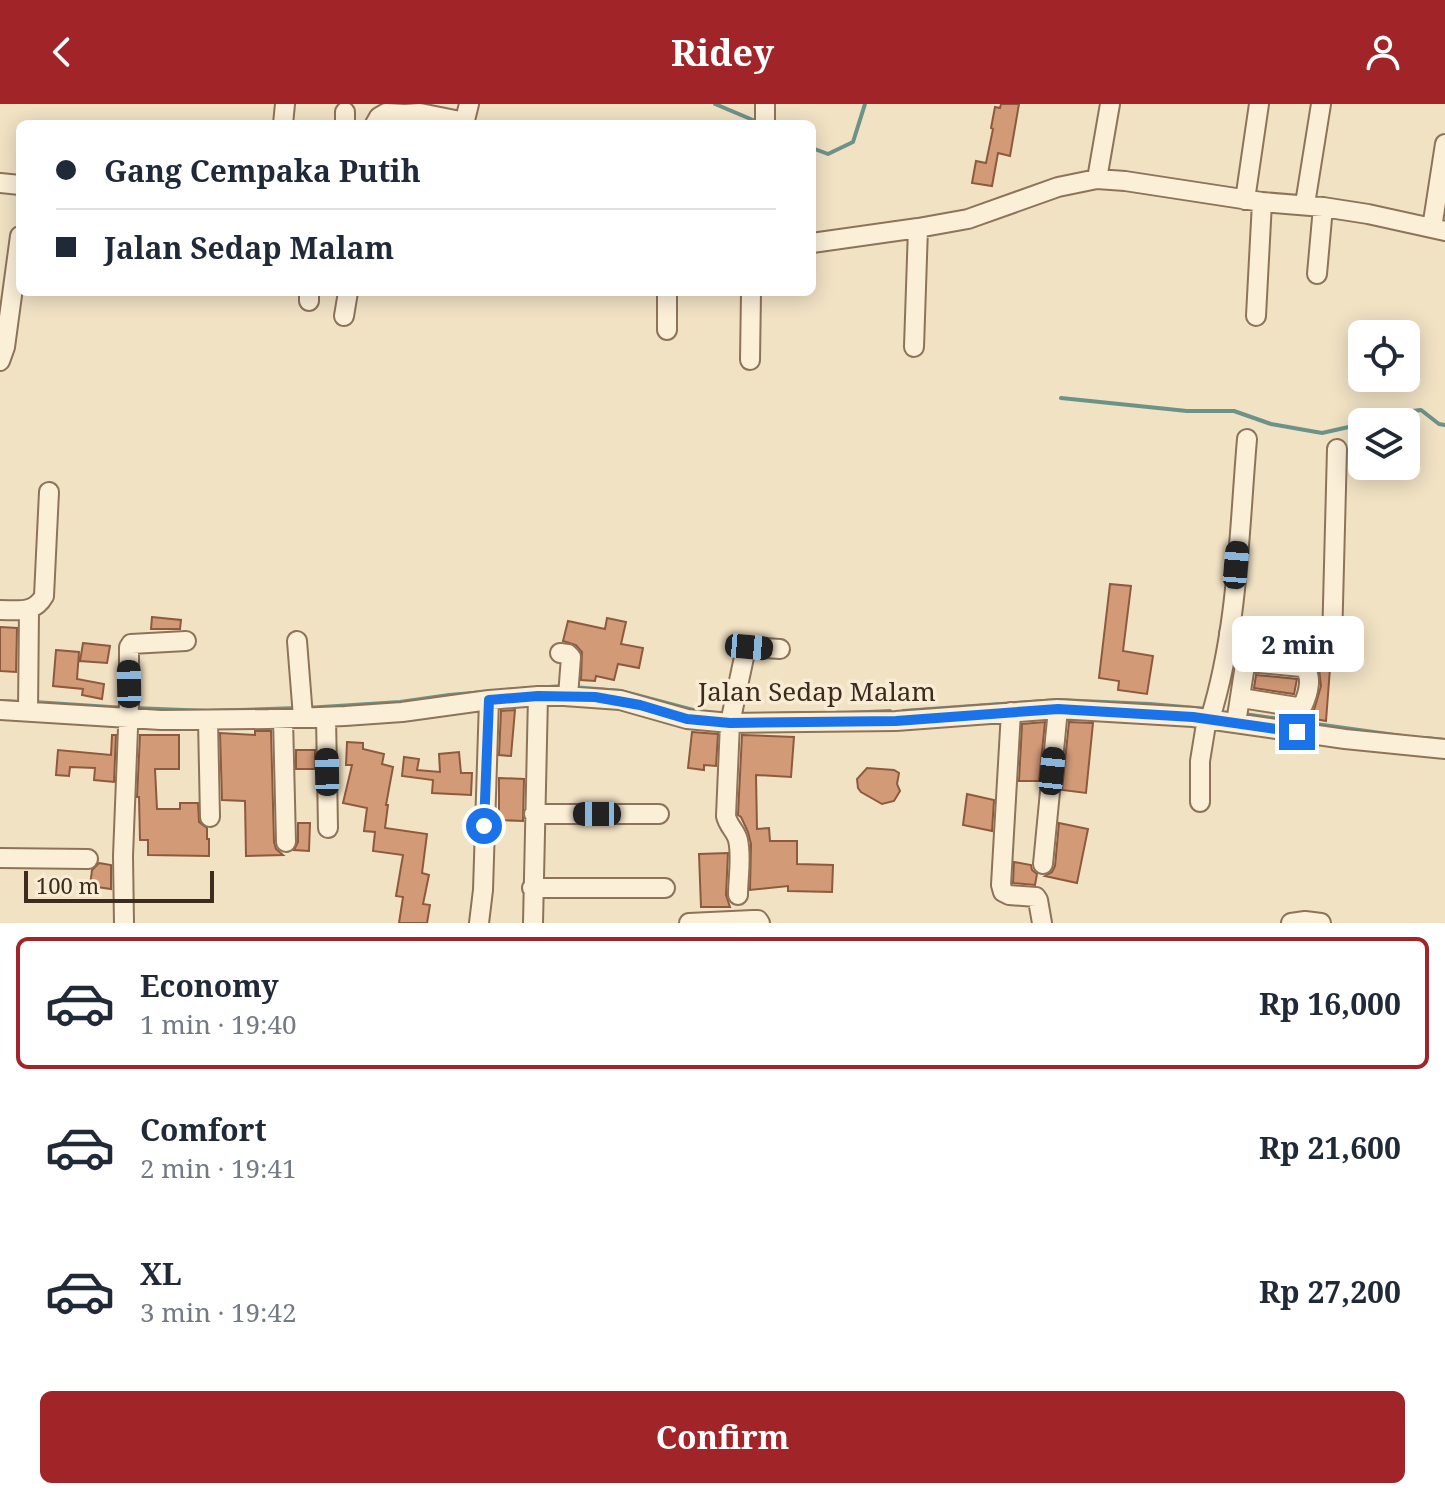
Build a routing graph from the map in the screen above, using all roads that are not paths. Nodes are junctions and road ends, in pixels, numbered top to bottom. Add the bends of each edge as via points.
1 (1110, 104) edge
2 (1259, 104) edge
3 (1321, 104) edge
4 (466, 117) edge
5 (377, 120) edge
6 (1445, 144) edge
7 (1097, 179) junction
8 (1254, 201) junction
9 (1314, 206) junction
10 (918, 228) junction
11 (1438, 230) edge
12 (816, 242) edge
13 (16, 266) edge
14 (1317, 274) dead end
15 (347, 296) edge
16 (667, 296) edge
17 (751, 296) edge
18 (344, 316) dead end
19 (1256, 316) dead end
20 (667, 330) dead end
21 (914, 347) dead end
22 (750, 360) dead end
23 (0, 361) edge
24 (1247, 439) dead end
25 (1337, 449) dead end
26 (49, 492) dead end
27 (0, 610) edge
28 (29, 610) junction
29 (1229, 633) junction
30 (186, 641) dead end
31 (297, 641) dead end
32 (780, 649) dead end
33 (560, 653) dead end
34 (569, 689) junction
35 (538, 696) junction
36 (489, 700) junction
37 (28, 704) junction
38 (302, 708) junction
39 (1058, 709) junction
40 (0, 710) edge
41 (129, 710) junction
42 (1011, 712) junction
43 (1211, 713) junction
44 (732, 715) junction
45 (326, 717) junction
46 (283, 719) junction
47 (208, 720) junction
48 (1445, 749) edge
49 (1200, 802) dead end
50 (534, 814) junction
51 (659, 814) dead end
52 (210, 817) dead end
53 (328, 828) dead end
54 (286, 842) dead end
55 (0, 858) edge
56 (88, 859) dead end
57 (1043, 864) dead end
58 (532, 888) junction
59 (665, 888) dead end
60 (738, 895) dead end
61 (124, 923) edge
62 (479, 923) edge
63 (533, 923) edge
64 (689, 923) edge
65 (760, 923) edge
66 (1042, 923) edge
67 (1291, 923) edge
68 (1321, 923) edge

1 - 7 street
2 - 8 street
3 - 9 street
4 - 5 street via 386,113
6 - 11 street
7 - 8 street
7 - 10 street via 968,219
8 - 9 street
8 - 19 street
9 - 11 street
9 - 14 street
10 - 12 street
10 - 21 street
13 - 23 street
15 - 18 street
16 - 20 street
17 - 22 street
24 - 29 street
25 - 29 street via 1332,643
26 - 28 street via 44,596
27 - 28 street
28 - 37 street
29 - 43 street
30 - 41 street via 131,644
31 - 38 street
32 - 44 street via 746,648
33 - 34 street via 571,657
34 - 35 street, Jalan Sedap Malam
34 - 44 street, Jalan Sedap Malam via 687,719
35 - 36 street, Jalan Sedap Malam
35 - 50 street
36 - 45 street, Jalan Sedap Malam
36 - 62 street
37 - 40 street, Jalan Sedap Malam
37 - 41 street, Jalan Sedap Malam
38 - 45 street, Jalan Sedap Malam
38 - 46 street, Jalan Sedap Malam
39 - 42 street, Jalan Sedap Malam
39 - 43 street, Jalan Sedap Malam
39 - 57 street
41 - 47 street, Jalan Sedap Malam
41 - 61 street
42 - 44 street, Jalan Sedap Malam via 863,722
42 - 66 street via 1001,885 1009,895 1036,897
43 - 48 street, Jalan Sedap Malam via 1238,711 1345,739
43 - 49 street via 1200,761
44 - 60 street via 726,816 739,845
45 - 53 street
46 - 47 street, Jalan Sedap Malam
46 - 54 street
47 - 52 street
50 - 51 street
50 - 58 street
55 - 56 street
58 - 59 street
58 - 63 street
64 - 65 street
67 - 68 street

